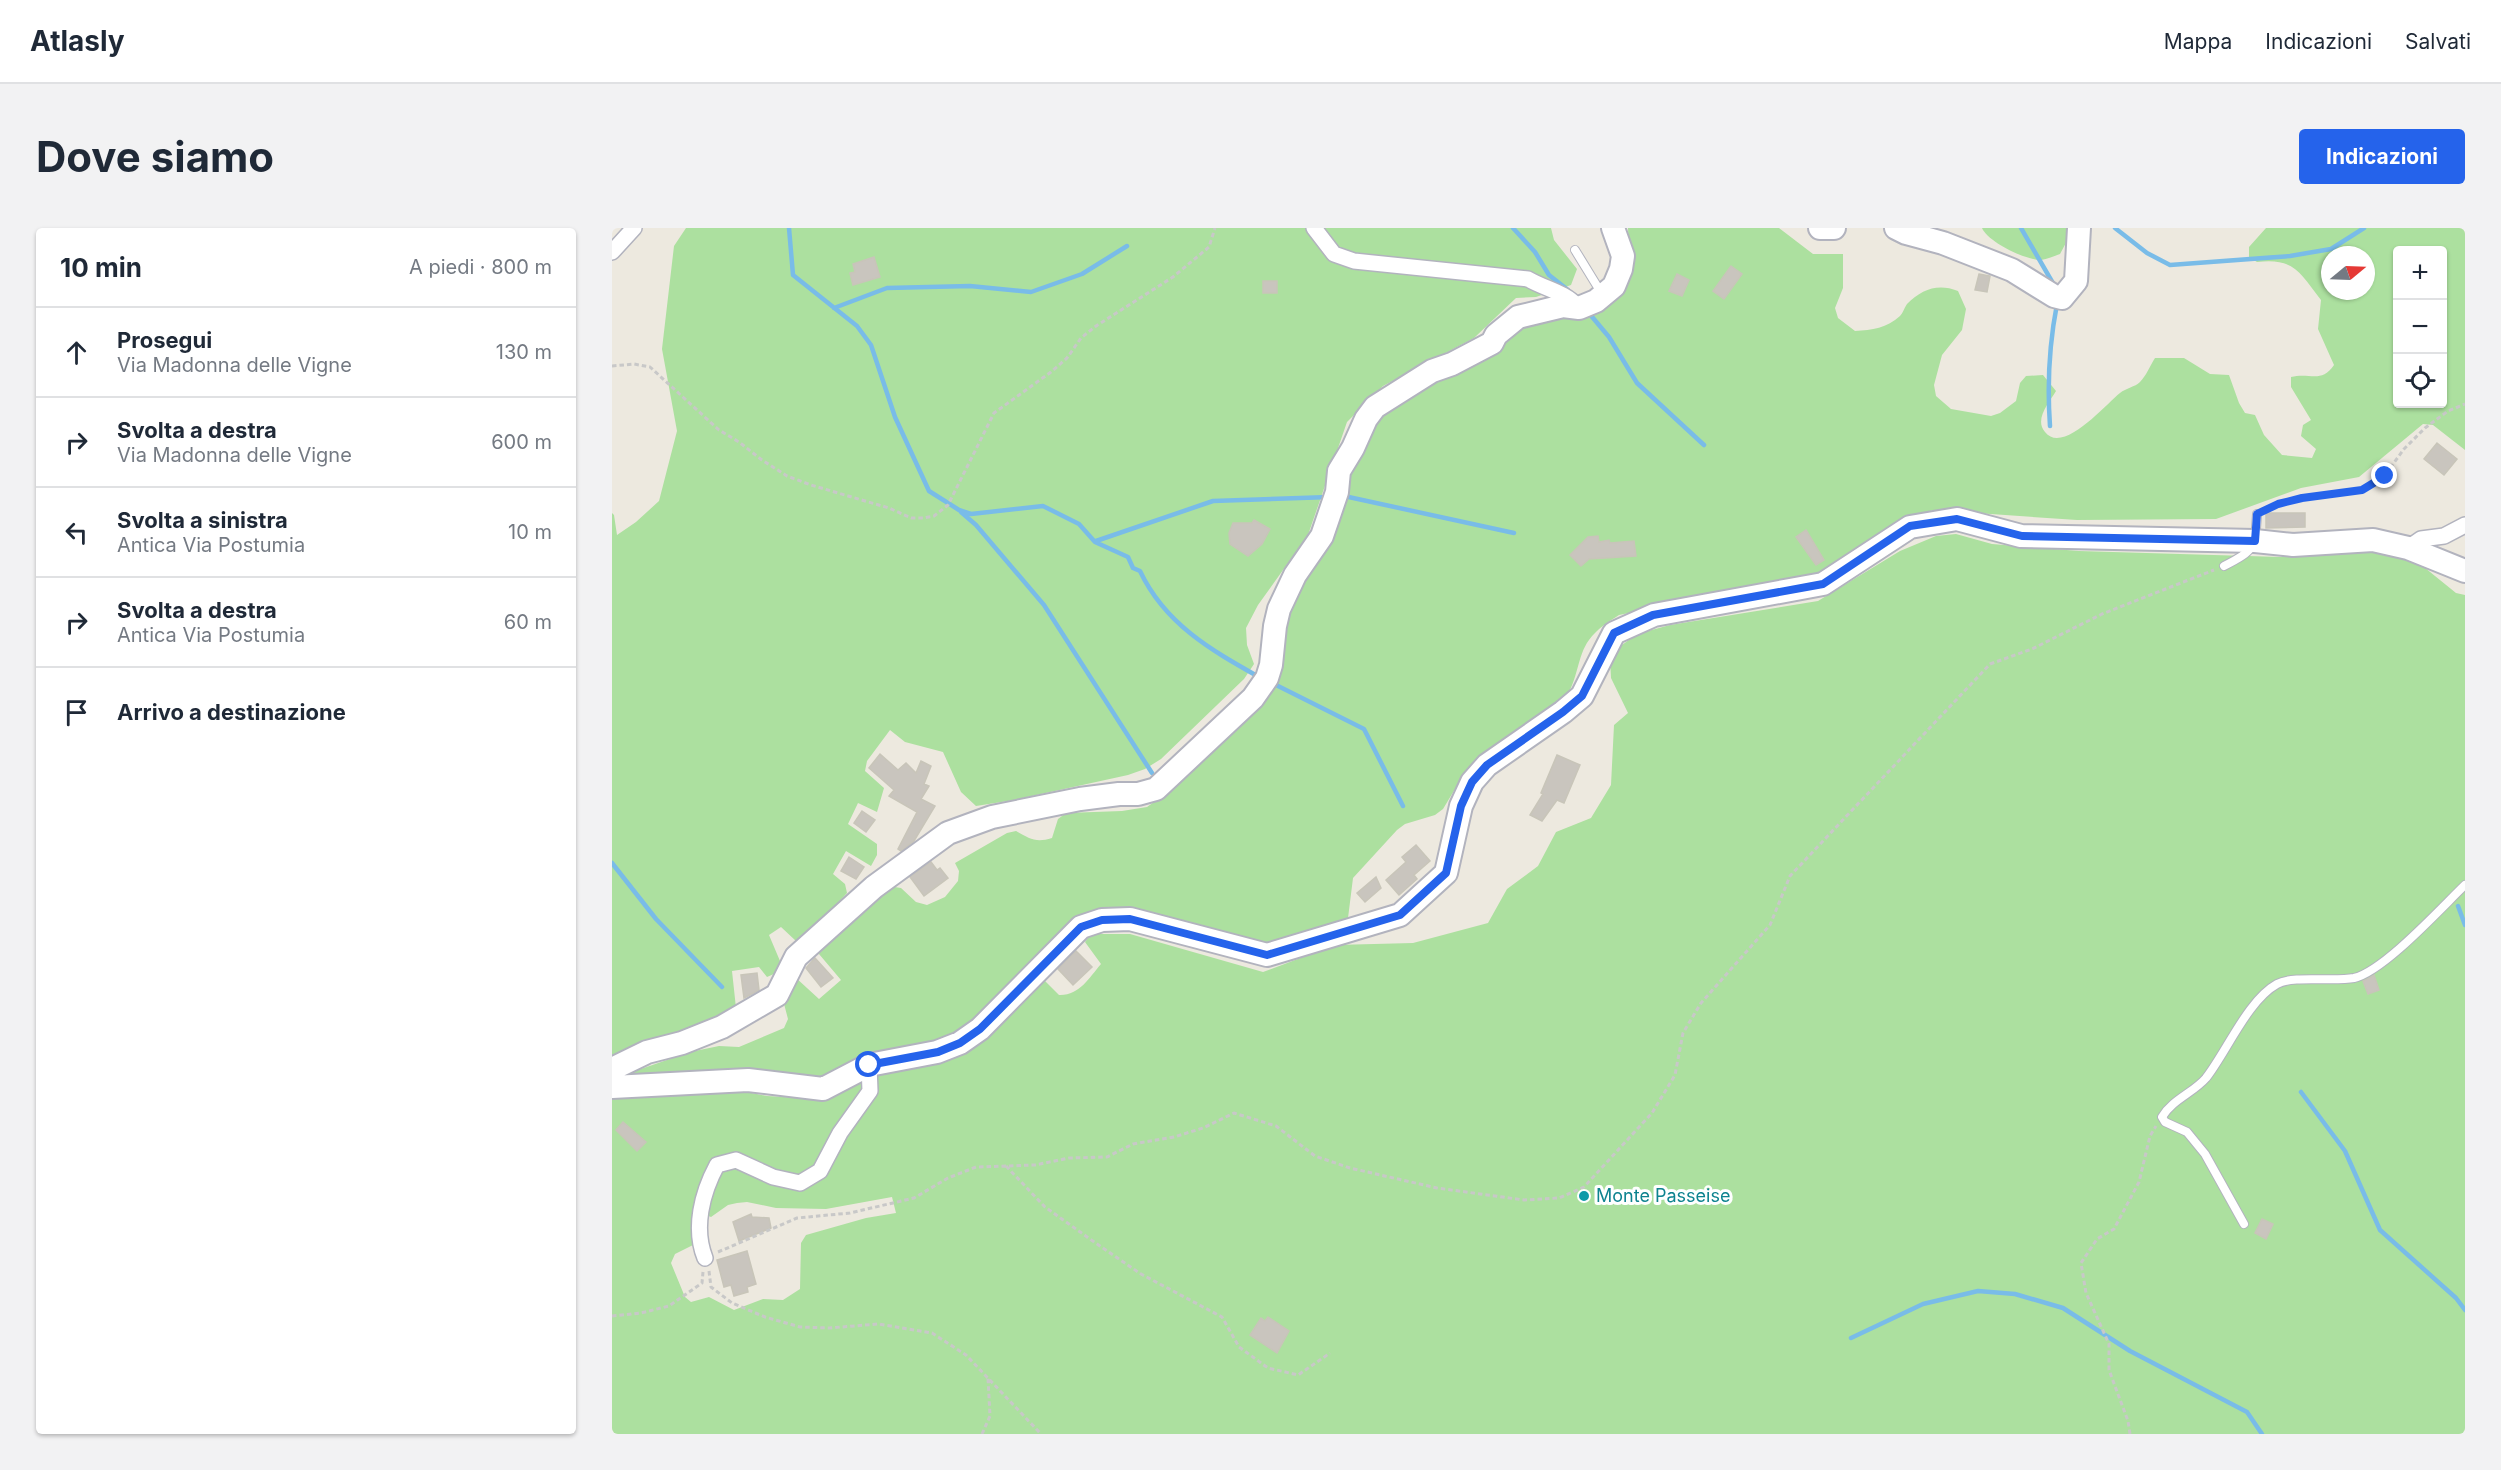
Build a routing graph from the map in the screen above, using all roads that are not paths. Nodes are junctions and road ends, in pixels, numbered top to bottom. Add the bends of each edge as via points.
1 (634, 228) edge
2 (1314, 228) edge
3 (1613, 228) edge
4 (1820, 228) edge
5 (1834, 228) edge
6 (1896, 228) edge
7 (2079, 228) edge
8 (1575, 250) dead end
9 (612, 252) edge
10 (1602, 296) junction
11 (1579, 308) junction
12 (2257, 514) road end
13 (2465, 525) edge
14 (2255, 541) junction
15 (2408, 548) junction
16 (2224, 566) road end
17 (2465, 571) edge
18 (2465, 885) edge
19 (869, 1065) junction
20 (612, 1069) edge
21 (612, 1087) edge
22 (2244, 1224) dead end
23 (705, 1258) road end

1 - 9 street
2 - 11 street via 1334,254 1354,261 1528,279 1568,297
3 - 10 street via 1623,256 1621,270 1614,286
4 - 5 street
6 - 7 street via 2012,270 2062,298 2076,281
8 - 10 lane
10 - 11 street
11 - 20 street via 1563,306 1518,317 1492,343 1432,371 1375,407 1338,471 1337,492 1322,536 1295,574 1280,609 1267,678 1253,698 1156,789 992,817 948,833 874,887 796,957 777,995 722,1027 647,1052
12 - 14 lane
13 - 15 street
14 - 15 street via 2293,545 2373,540
14 - 16 lane via 2252,548
14 - 19 street via 2022,536 1957,519 1910,526 1823,584 1653,615 1614,633 1582,696 1487,765 1472,782 1461,806 1446,873 1400,915 1267,955 1130,919 1102,920 1081,927 980,1029 960,1043 938,1052
15 - 17 street
18 - 22 lane via 2383,963 2356,977 2278,983 2260,996 2205,1080 2168,1107 2162,1117 2165,1122 2187,1132 2205,1154
19 - 21 street via 823,1089 748,1080
19 - 23 street via 870,1091 840,1133 820,1172 801,1183 773,1177 736,1160 717,1165 707,1184 701,1214 698,1241

